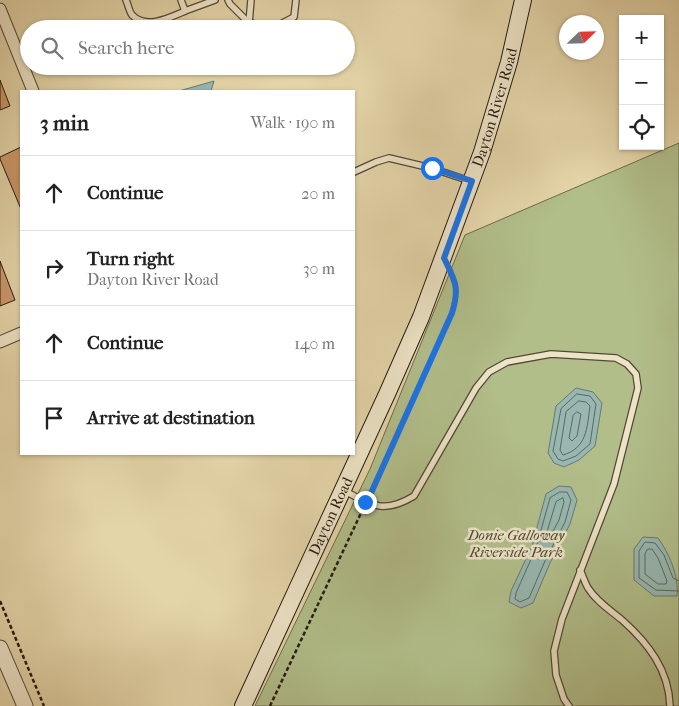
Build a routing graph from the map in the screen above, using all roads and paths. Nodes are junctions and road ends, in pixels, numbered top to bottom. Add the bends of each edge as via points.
1 (126, 0) edge
2 (181, 0) edge
3 (216, 0) edge
4 (228, 0) edge
5 (251, 0) edge
6 (296, 0) edge
7 (523, 0) edge
8 (0, 9) edge
9 (185, 11) junction
10 (140, 20) edge
11 (161, 20) edge
12 (246, 20) edge
13 (249, 20) edge
14 (288, 20) edge
15 (20, 59) edge
16 (27, 75) edge
17 (33, 90) edge
18 (355, 172) edge
19 (472, 181) junction
20 (450, 242) joint
21 (444, 258) junction
22 (20, 333) edge
23 (0, 342) edge
24 (343, 490) junction
25 (367, 502) junction
26 (580, 570) junction
27 (0, 602) edge
28 (2, 658) edge
29 (25, 706) edge
30 (44, 706) edge
31 (242, 706) edge
32 (270, 706) edge
33 (569, 706) edge
34 (670, 706) edge

1 - 10 lane via 132,15
2 - 9 lane
3 - 9 lane
4 - 12 lane
5 - 13 lane
6 - 14 lane via 294,17
7 - 19 main road, Dayton River Road via 509,62
8 - 15 street
9 - 11 lane
16 - 17 street
18 - 19 lane via 389,158
19 - 20 main road, Dayton River Road
20 - 21 main road, Dayton Road
21 - 24 main road, Dayton Road
21 - 25 path via 456,286 457,298
22 - 23 street
24 - 25 lane
24 - 31 main road, Dayton Road
25 - 26 lane via 384,507 414,496 476,388 489,372 507,362 551,354 616,358 636,374 638,388 614,484
25 - 32 path
26 - 33 lane via 554,651 556,675
26 - 34 lane via 587,588 599,603 621,619 654,652 666,679
27 - 30 path
28 - 29 street

